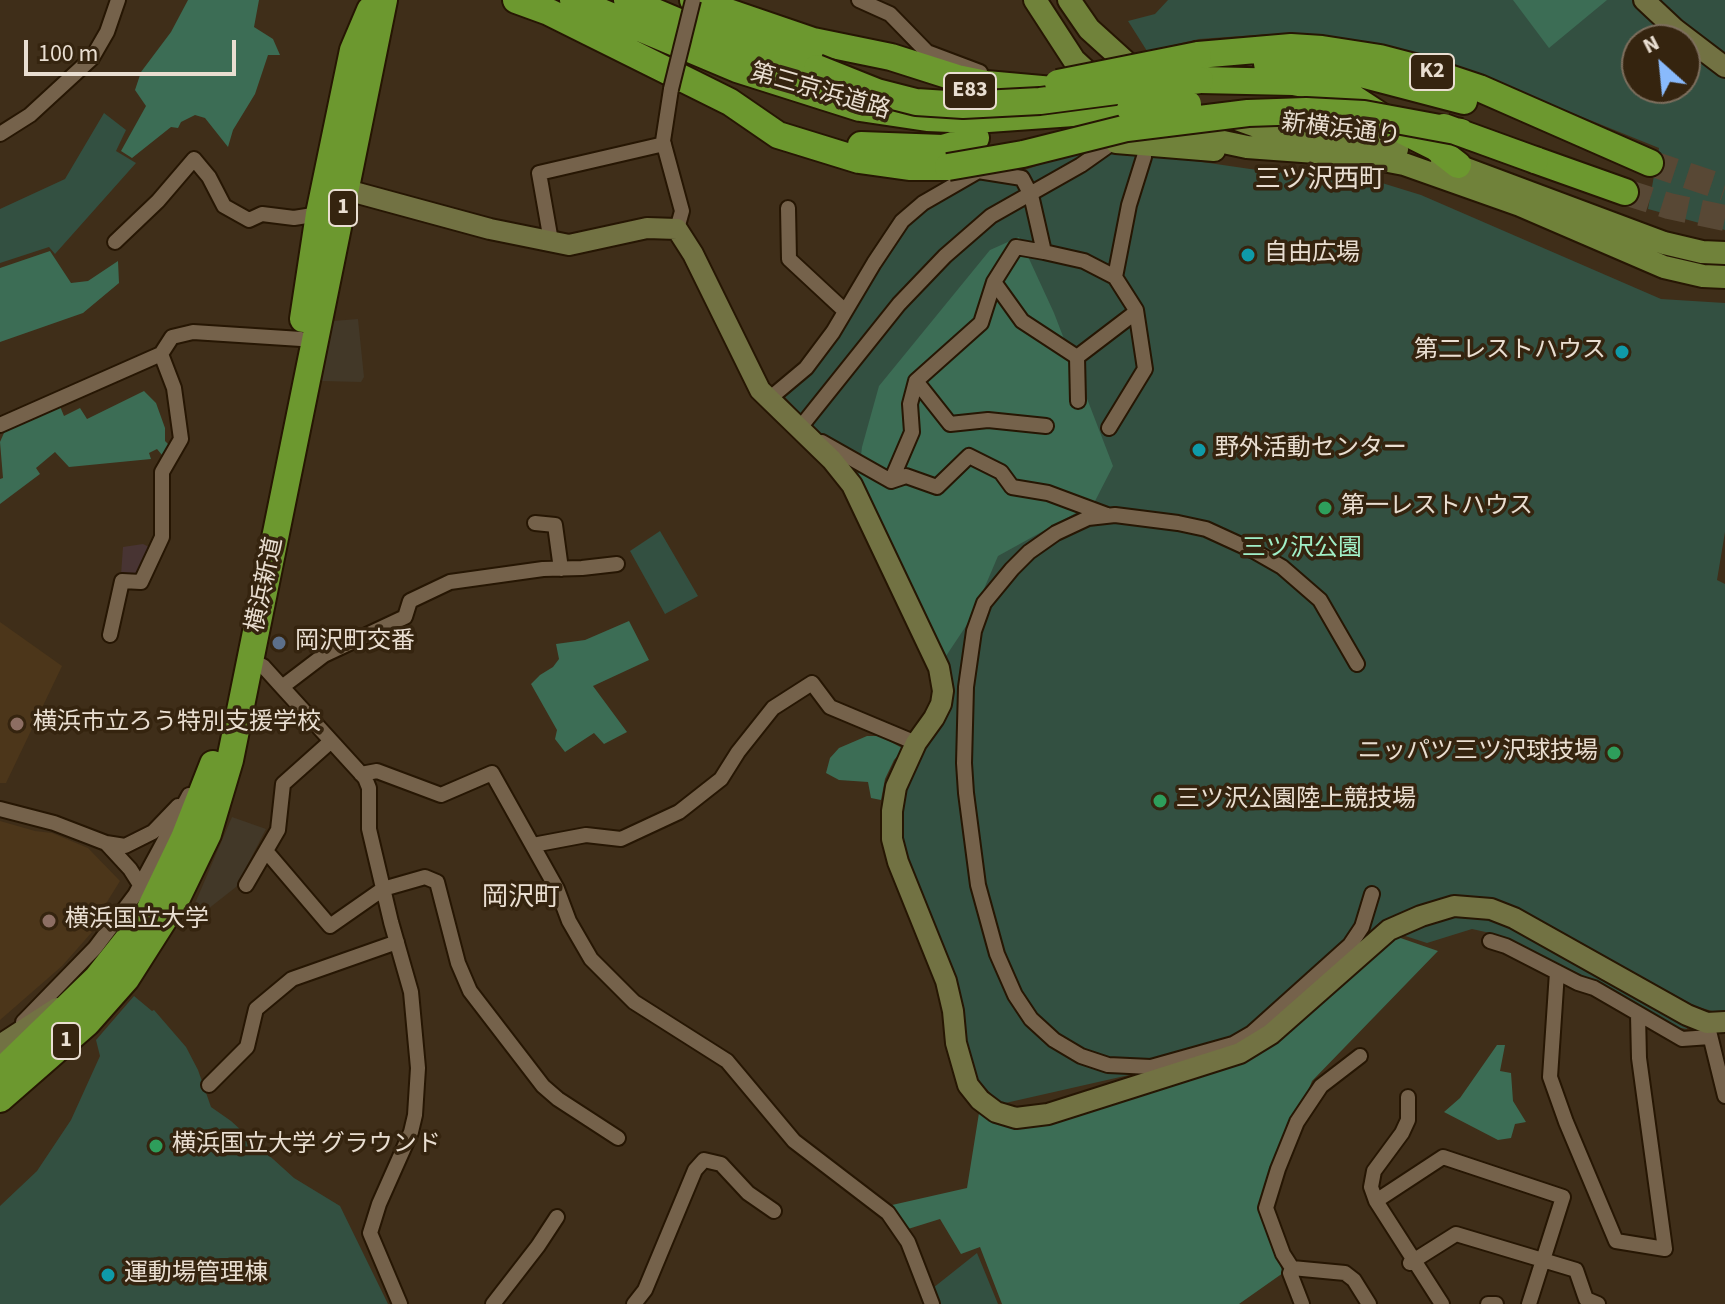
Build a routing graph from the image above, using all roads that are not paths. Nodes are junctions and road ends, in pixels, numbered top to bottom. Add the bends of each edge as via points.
1 (354, 0) edge
2 (372, 0) edge
3 (384, 0) edge
4 (516, 0) edge
5 (627, 0) edge
6 (693, 0) edge
7 (859, 0) edge
8 (1035, 0) edge
9 (1069, 0) edge
10 (1644, 0) edge
11 (116, 2) edge
12 (561, 6) edge
13 (659, 37) junction
14 (353, 50) junction
15 (1074, 60) junction
16 (1267, 64) tunnel mouth
17 (1199, 67) junction
18 (1725, 67) edge
19 (817, 68) junction
20 (1124, 70) joint
21 (1026, 88) junction
22 (1163, 88) junction
23 (730, 102) junction
24 (1130, 106) junction
25 (1461, 132) junction
26 (0, 134) edge
27 (976, 138) junction
28 (1116, 142) junction
29 (664, 144) junction
30 (1251, 147) junction
31 (1144, 157) dead end
32 (1458, 165) junction
33 (978, 171) junction
34 (335, 188) junction
35 (1625, 192) tunnel mouth
36 (1031, 195) junction
37 (788, 208) dead end
38 (319, 214) junction
39 (677, 229) junction
40 (551, 241) junction
41 (115, 242) dead end
42 (1044, 252) junction
43 (1725, 253) edge
44 (1115, 277) junction
45 (1725, 277) edge
46 (994, 282) junction
47 (845, 311) junction
48 (1136, 312) junction
49 (301, 339) junction
50 (161, 354) junction
51 (1077, 357) junction
52 (916, 381) junction
53 (769, 399) junction
54 (1078, 401) dead end
55 (0, 425) edge
56 (1046, 426) dead end
57 (1109, 428) dead end
58 (799, 429) junction
59 (891, 481) junction
60 (1108, 516) junction
61 (535, 523) dead end
62 (617, 564) dead end
63 (561, 569) junction
64 (110, 635) dead end
65 (244, 657) junction
66 (1357, 664) dead end
67 (282, 687) junction
68 (330, 742) junction
69 (916, 743) junction
70 (216, 759) junction
71 (361, 774) junction
72 (191, 791) junction
73 (0, 809) edge
74 (106, 843) junction
75 (533, 845) junction
76 (266, 851) junction
77 (141, 884) junction
78 (246, 885) dead end
79 (383, 889) junction
80 (1372, 894) dead end
81 (147, 915) junction
82 (1490, 941) dead end
83 (397, 942) junction
84 (1557, 972) junction
85 (81, 995) junction
86 (1638, 1015) junction
87 (1714, 1027) edge
88 (0, 1044) edge
89 (1360, 1056) dead end
90 (0, 1072) edge
91 (209, 1085) dead end
92 (1725, 1096) edge
93 (1408, 1097) dead end
94 (0, 1099) edge
95 (618, 1138) dead end
96 (1376, 1201) junction
97 (774, 1211) dead end
98 (557, 1217) dead end
99 (1543, 1260) junction
100 (1412, 1262) junction
101 (1292, 1268) junction
102 (1366, 1296) edge
103 (400, 1304) edge
104 (493, 1304) edge
105 (634, 1304) edge
106 (932, 1304) edge
107 (1302, 1304) edge
108 (1442, 1304) edge
109 (1488, 1304) edge
110 (1496, 1304) edge
111 (1529, 1304) edge
112 (1598, 1304) edge

1 - 14 highway
2 - 14 highway, 横浜新道 / 1
3 - 34 highway, 横浜新道 / 1
4 - 12 highway
5 - 19 highway, 第三京浜道路 / E83
6 - 21 highway via 813,41 957,78
6 - 29 street, bridge
7 - 21 street via 890,14 927,52
8 - 15 main road, 新横浜通り
9 - 22 main road, 新横浜通り via 1089,29 1146,81
10 - 18 street
11 - 26 street via 92,58 30,115
12 - 13 highway, 第三京浜道路 / E83
12 - 23 highway
13 - 24 highway, 第三京浜道路 / E83 via 776,84 860,108 927,118 1013,119
13 - 27 highway via 742,84 807,111 862,127
14 - 34 highway, 横浜新道 / 1
15 - 21 street
15 - 24 main road, 新横浜通り
16 - 17 highway, K2 via 1357,73 1441,93 1649,165 1479,88 1380,58 1291,47
17 - 19 highway, bridge via 1040,101 963,105 916,102
17 - 20 highway, K2, bridge
17 - 32 highway via 1350,96
19 - 20 highway, 第三京浜道路 / E83, bridge via 904,88 962,91 1051,84
21 - 24 highway
22 - 24 highway
22 - 24 street
22 - 32 main road, 新横浜通り via 1256,126 1350,136
23 - 25 highway, bridge via 778,135 833,153 883,164 948,167 1127,128 1248,113 1364,114
23 - 27 highway via 869,147 943,148
24 - 25 highway, K2, bridge via 1316,101 1355,105
24 - 28 street
24 - 30 main road, 新横浜通り via 1195,136
25 - 35 highway, K2, bridge
27 - 28 highway via 1074,134
28 - 30 main road via 1231,152
28 - 33 street via 1057,142
28 - 36 street
29 - 39 street via 682,211
29 - 40 street via 539,173
30 - 45 main road, 新横浜通り via 1404,164 1520,205 1664,267
31 - 44 street
32 - 43 main road, 新横浜通り via 1664,243
33 - 36 street via 1022,178
33 - 47 street via 902,221
34 - 38 highway, 横浜新道 / 1
34 - 40 street
34 - 65 highway, 横浜新道 / 1
36 - 42 street
36 - 58 street via 991,216 945,256 899,304
37 - 47 street via 789,259
38 - 41 street via 262,214 249,220 224,206 194,159
38 - 49 highway, 横浜新道 / 1
39 - 40 street via 647,228 569,245
39 - 53 street
42 - 44 street via 1084,261
42 - 46 street via 1016,247
44 - 48 street
46 - 51 street via 1022,321
46 - 52 street via 981,323
47 - 53 street via 806,368
48 - 51 street
48 - 57 street via 1145,369
49 - 50 street via 193,332 172,337
49 - 65 highway, 横浜新道 / 1
50 - 55 street
50 - 64 street via 174,388 181,439 162,472 162,537 141,582 122,581
51 - 54 street
52 - 56 street via 950,424 988,420
52 - 59 street via 910,404 912,432
53 - 58 street
58 - 59 street
58 - 69 street via 832,460 859,497 939,668 941,704
59 - 60 street via 906,476 937,487 969,456 1001,472 1012,487 1048,493
60 - 66 street via 1206,529 1282,567 1320,600
60 - 80 street via 1071,525 1029,552 984,603 974,631 964,763 969,832 990,932 1023,1007 1066,1049 1108,1065 1151,1067 1233,1044 1273,1017 1350,945
61 - 63 street via 555,525
62 - 63 street
63 - 67 street via 450,582 410,601 405,617 324,655
65 - 67 street via 263,666
65 - 70 highway, 横浜新道 / 1
65 - 94 highway, 横浜新道 / 1 via 230,760 212,819 175,902 126,979 87,1023
67 - 68 street
68 - 71 street
68 - 76 street via 283,784 278,830
69 - 75 street via 830,707 812,683 773,708 721,779 679,812 621,839 586,835
69 - 87 street via 893,798 894,849 949,989 968,1085 980,1100 1006,1116 1048,1114 1240,1053 1271,1034 1389,930 1454,906 1491,909 1514,918
70 - 72 street
70 - 81 highway, 横浜新道 / 1
71 - 75 street via 377,771 441,795 492,773
71 - 79 street via 369,788 369,829
72 - 74 street via 153,832 125,846
72 - 77 street
73 - 74 street
74 - 77 street
75 - 106 street via 591,959 634,1002 727,1061 794,1141 888,1213 908,1242
76 - 78 street
76 - 79 street via 330,926
77 - 81 street
77 - 88 street via 95,948
79 - 83 street
79 - 95 street via 425,877 437,882 470,991 543,1086
81 - 85 highway, 横浜新道 / 1
82 - 84 street
83 - 91 street via 292,979 256,1009 247,1047
83 - 103 street via 413,1011 415,1115 370,1233
84 - 86 street
84 - 86 street via 1550,1077 1566,1122 1616,1241 1665,1249
85 - 88 street
85 - 90 highway, 横浜新道 / 1
86 - 87 street via 1682,1039
87 - 92 street
89 - 101 street via 1321,1086 1297,1122 1278,1169 1266,1208
93 - 96 street via 1408,1120 1374,1171 1371,1187
96 - 99 street via 1443,1157 1563,1197
96 - 100 street
97 - 105 street via 721,1164 704,1160
98 - 104 street
99 - 100 street via 1456,1234
99 - 111 street
99 - 112 street via 1576,1270 1586,1299
100 - 108 street
101 - 102 street via 1345,1273
101 - 107 street
109 - 110 street

